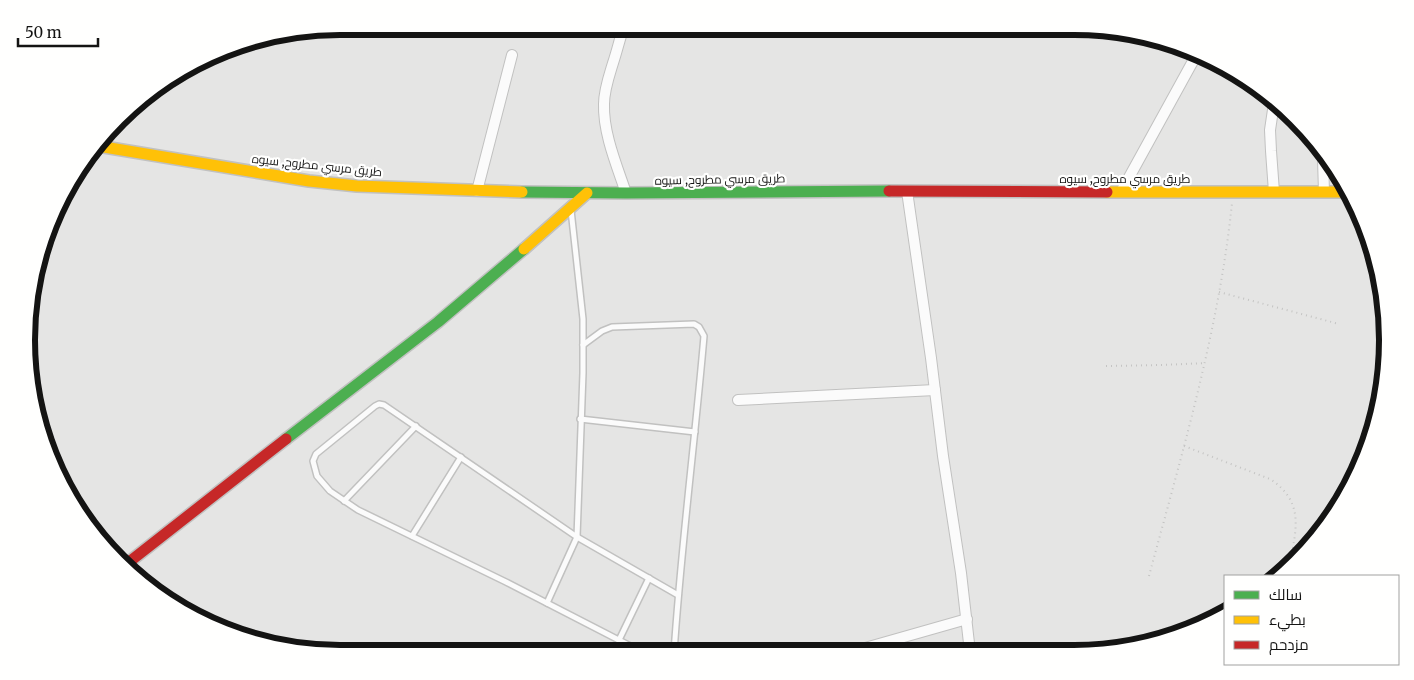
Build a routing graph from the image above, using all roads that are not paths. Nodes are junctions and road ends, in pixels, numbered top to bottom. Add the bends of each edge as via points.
1 (621, 35) edge
2 (512, 55) dead end
3 (1194, 59) edge
4 (1273, 109) edge
5 (104, 147) edge
6 (1324, 165) edge
7 (478, 191) junction
8 (907, 191) junction
9 (587, 192) junction
10 (1122, 192) junction
11 (1274, 192) junction
12 (1324, 192) junction
13 (1340, 192) edge
14 (626, 193) junction
15 (571, 207) junction
16 (583, 345) junction
17 (935, 390) junction
18 (738, 400) dead end
19 (580, 419) junction
20 (416, 426) junction
21 (696, 432) junction
22 (461, 457) junction
23 (344, 501) junction
24 (412, 536) junction
25 (577, 537) junction
26 (130, 561) edge
27 (649, 578) junction
28 (678, 595) junction
29 (547, 603) junction
30 (967, 619) junction
31 (619, 640) junction
32 (629, 645) edge
33 (675, 645) edge
34 (876, 645) edge
35 (969, 645) edge

1 - 14 street via 607,85 604,117
2 - 7 street
3 - 10 street
4 - 11 street via 1270,137
5 - 7 street, طريق مرسي مطروح, سيوه via 309,181
6 - 12 street
7 - 9 street, طريق مرسي مطروح, سيوه
8 - 10 street, طريق مرسي مطروح, سيوه
8 - 14 street, طريق مرسي مطروح, سيوه
8 - 17 street
9 - 14 street, طريق مرسي مطروح, سيوه
9 - 15 street
10 - 11 street, طريق مرسي مطروح, سيوه
11 - 12 street, طريق مرسي مطروح, سيوه
12 - 13 street, طريق مرسي مطروح, سيوه
15 - 16 lane
15 - 26 street via 439,322
16 - 19 lane
16 - 21 lane via 612,327 694,324 699,327 704,336
17 - 18 street
17 - 30 street
19 - 21 lane
19 - 25 lane
20 - 22 lane
20 - 23 lane
20 - 23 lane via 384,404 379,404 316,454 313,461 317,476
21 - 28 lane
22 - 24 lane
22 - 25 lane
23 - 24 lane
24 - 29 lane
25 - 27 lane
25 - 29 lane
27 - 28 lane
27 - 31 lane
28 - 33 lane
29 - 31 lane
30 - 34 street
30 - 35 street
31 - 32 lane

